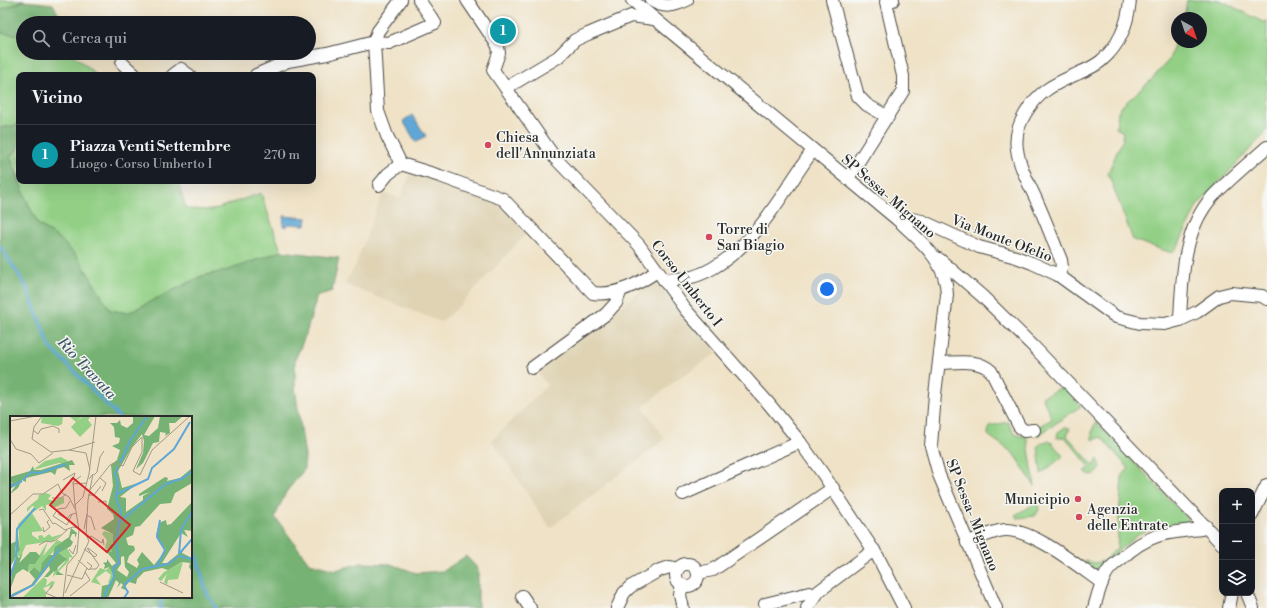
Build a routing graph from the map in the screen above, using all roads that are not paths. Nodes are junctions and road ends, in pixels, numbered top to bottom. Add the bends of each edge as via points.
1 (401, 0) edge
2 (419, 0) edge
3 (467, 0) edge
4 (632, 0) edge
5 (651, 0) edge
6 (687, 0) edge
7 (832, 0) edge
8 (893, 0) edge
9 (1130, 0) edge
10 (657, 19) junction
11 (374, 42) junction
12 (316, 56) edge
13 (294, 60) edge
14 (122, 63) dead end
15 (132, 72) edge
16 (263, 72) edge
17 (506, 88) junction
18 (888, 117) junction
19 (1267, 147) edge
20 (813, 150) junction
21 (401, 164) junction
22 (848, 178) junction
23 (379, 185) dead end
24 (898, 220) junction
25 (933, 254) junction
26 (658, 271) junction
27 (1058, 275) junction
28 (665, 282) junction
29 (621, 290) junction
30 (1267, 299) edge
31 (1180, 320) junction
32 (939, 363) junction
33 (532, 368) dead end
34 (1034, 430) dead end
35 (800, 442) junction
36 (1267, 485) edge
37 (833, 488) junction
38 (683, 494) dead end
39 (1255, 509) edge
40 (1206, 526) junction
41 (1219, 541) edge
42 (967, 543) junction
43 (874, 550) junction
44 (678, 569) junction
45 (698, 573) junction
46 (1102, 583) junction
47 (682, 585) junction
48 (816, 595) junction
49 (522, 596) dead end
50 (1231, 596) edge
51 (1248, 596) edge
52 (765, 604) dead end
53 (530, 608) edge
54 (617, 608) edge
55 (683, 608) edge
56 (808, 608) edge
57 (904, 608) edge
58 (996, 608) edge
59 (1094, 608) edge
60 (1229, 608) edge
61 (1253, 608) edge

1 - 11 street via 378,31
2 - 11 street via 435,23 389,43
3 - 17 street, Corso Umberto I via 498,46 499,53 493,70
4 - 10 street, SP Sessa- Mignano
5 - 6 street via 670,6
7 - 18 street via 858,96 867,105
8 - 18 street via 886,2 904,85 900,98
9 - 27 street via 1121,38 1109,54 1100,63 1041,92 1030,106 1018,132 1017,149 1022,169 1061,260 1062,267
10 - 17 street via 631,16 588,34 575,40 558,57
10 - 20 street, SP Sessa- Mignano
11 - 12 street
11 - 21 street via 378,112
13 - 16 street
14 - 15 street
17 - 26 street, Corso Umberto I via 555,158 619,224
18 - 22 street
19 - 31 street via 1213,197 1194,226 1181,290
20 - 22 street, SP Sessa- Mignano
20 - 28 street via 752,237 720,264 687,279 673,278
21 - 23 street
21 - 29 street via 503,199 589,290 600,294
22 - 24 street, SP Sessa- Mignano
24 - 25 street, SP Sessa- Mignano
24 - 27 street, Via Monte Ofelio via 912,218 922,221 968,243 1016,257
25 - 32 street, SP Sessa- Mignano via 948,288
25 - 40 street via 982,296 1029,342
26 - 28 street, Corso Umberto I
26 - 29 street
27 - 31 street, Via Monte Ofelio via 1116,317 1140,323 1165,324
28 - 35 street, Corso Umberto I via 688,313
29 - 33 street via 616,303 606,314
30 - 31 street, Via Monte Ofelio via 1242,293 1219,296 1197,312
32 - 34 street via 978,363 986,366 1019,426 1024,431
32 - 42 street, SP Sessa- Mignano via 931,446 936,468
35 - 37 street, Corso Umberto I
35 - 38 street
36 - 39 street
37 - 43 street, Corso Umberto I
37 - 45 street via 713,570
40 - 41 street
40 - 46 street via 1201,529 1167,532 1143,541 1110,569
42 - 46 street via 995,532 1016,531 1037,539
42 - 58 street, SP Sessa- Mignano
43 - 48 street via 819,590
43 - 57 street, Corso Umberto I
44 - 45 street via 690,565
44 - 47 street via 676,578
44 - 54 street via 670,567 660,570 630,587
45 - 47 street via 696,583
46 - 59 street
47 - 55 street via 680,595
48 - 52 street via 809,593
48 - 56 street
49 - 53 street
50 - 60 street
51 - 61 street

